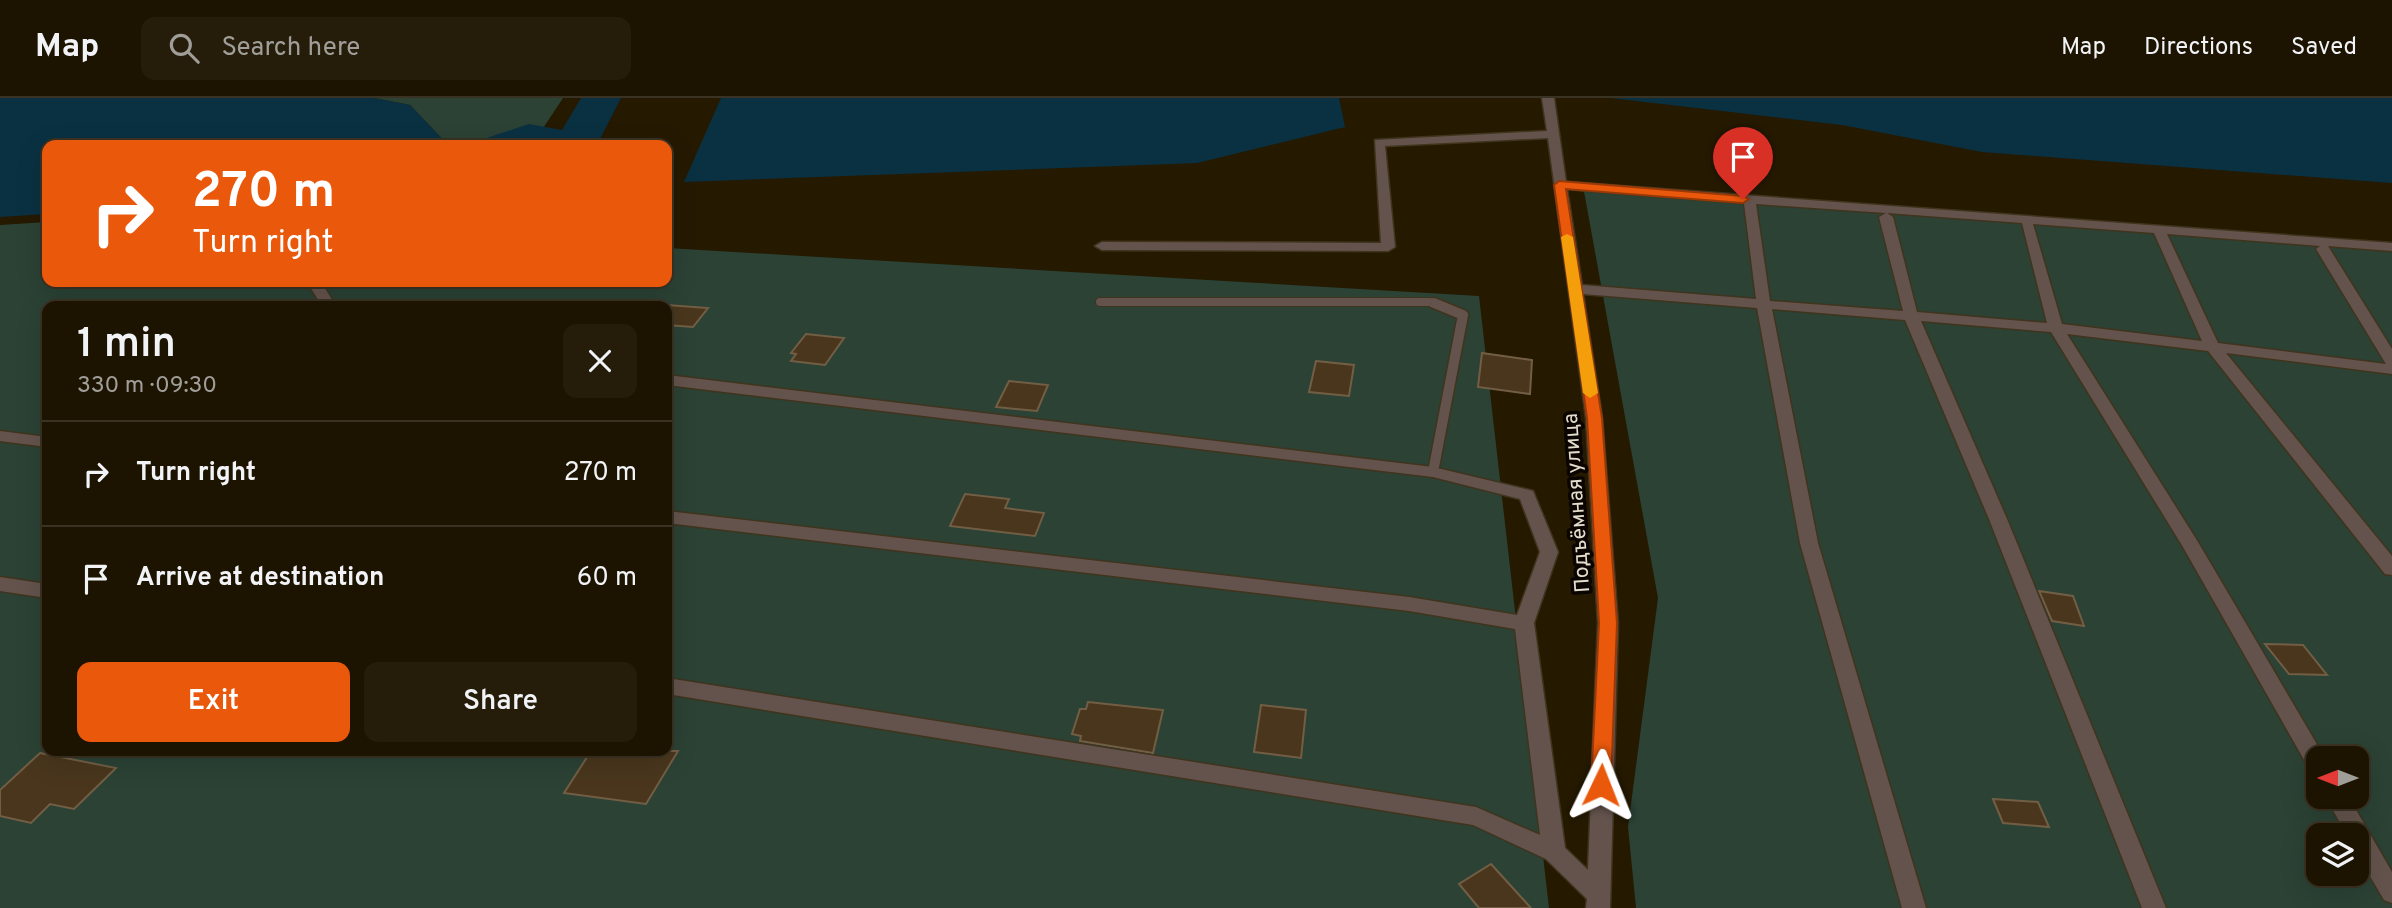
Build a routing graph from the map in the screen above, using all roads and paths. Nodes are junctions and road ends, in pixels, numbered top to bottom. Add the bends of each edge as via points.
1 (1548, 98) edge
2 (1553, 134) junction
3 (1559, 185) junction
4 (1750, 204) dead end
5 (1886, 217) dead end
6 (2027, 225) dead end
7 (2160, 234) dead end
8 (1102, 246) dead end
9 (2392, 247) edge
10 (2323, 248) dead end
11 (1574, 289) junction
12 (1100, 302) dead end
13 (1764, 306) junction
14 (1911, 316) junction
15 (2056, 328) junction
16 (2211, 345) junction
17 (2392, 361) edge
18 (2392, 369) edge
19 (672, 381) edge
20 (0, 436) edge
21 (42, 441) edge
22 (1433, 472) junction
23 (672, 518) edge
24 (2392, 569) edge
25 (0, 584) edge
26 (42, 591) edge
27 (1524, 623) junction
28 (672, 687) edge
29 (2307, 746) edge
30 (2344, 809) edge
31 (1555, 852) junction
32 (2392, 893) edge
33 (1597, 901) edge
34 (1914, 908) edge
35 (2154, 908) edge

1 - 2 street, Подъёмная улица
2 - 3 street, Подъёмная улица
2 - 8 street via 1379,143 1388,247
3 - 9 street
3 - 11 street, Подъёмная улица
4 - 13 street
5 - 14 street
6 - 15 street
7 - 16 street
10 - 17 street
11 - 13 street
11 - 33 street, Подъёмная улица via 1594,418 1608,623
12 - 22 lane via 1430,302 1463,315
13 - 14 street
13 - 34 street via 1809,543
14 - 15 street
14 - 35 street
15 - 16 street
15 - 29 street via 2192,546
16 - 18 street
16 - 24 street
19 - 22 street
20 - 21 street
22 - 27 street via 1527,495 1549,552
23 - 27 street via 1409,604
25 - 26 street
27 - 31 street
28 - 31 street via 1476,816
30 - 32 street
31 - 33 street

